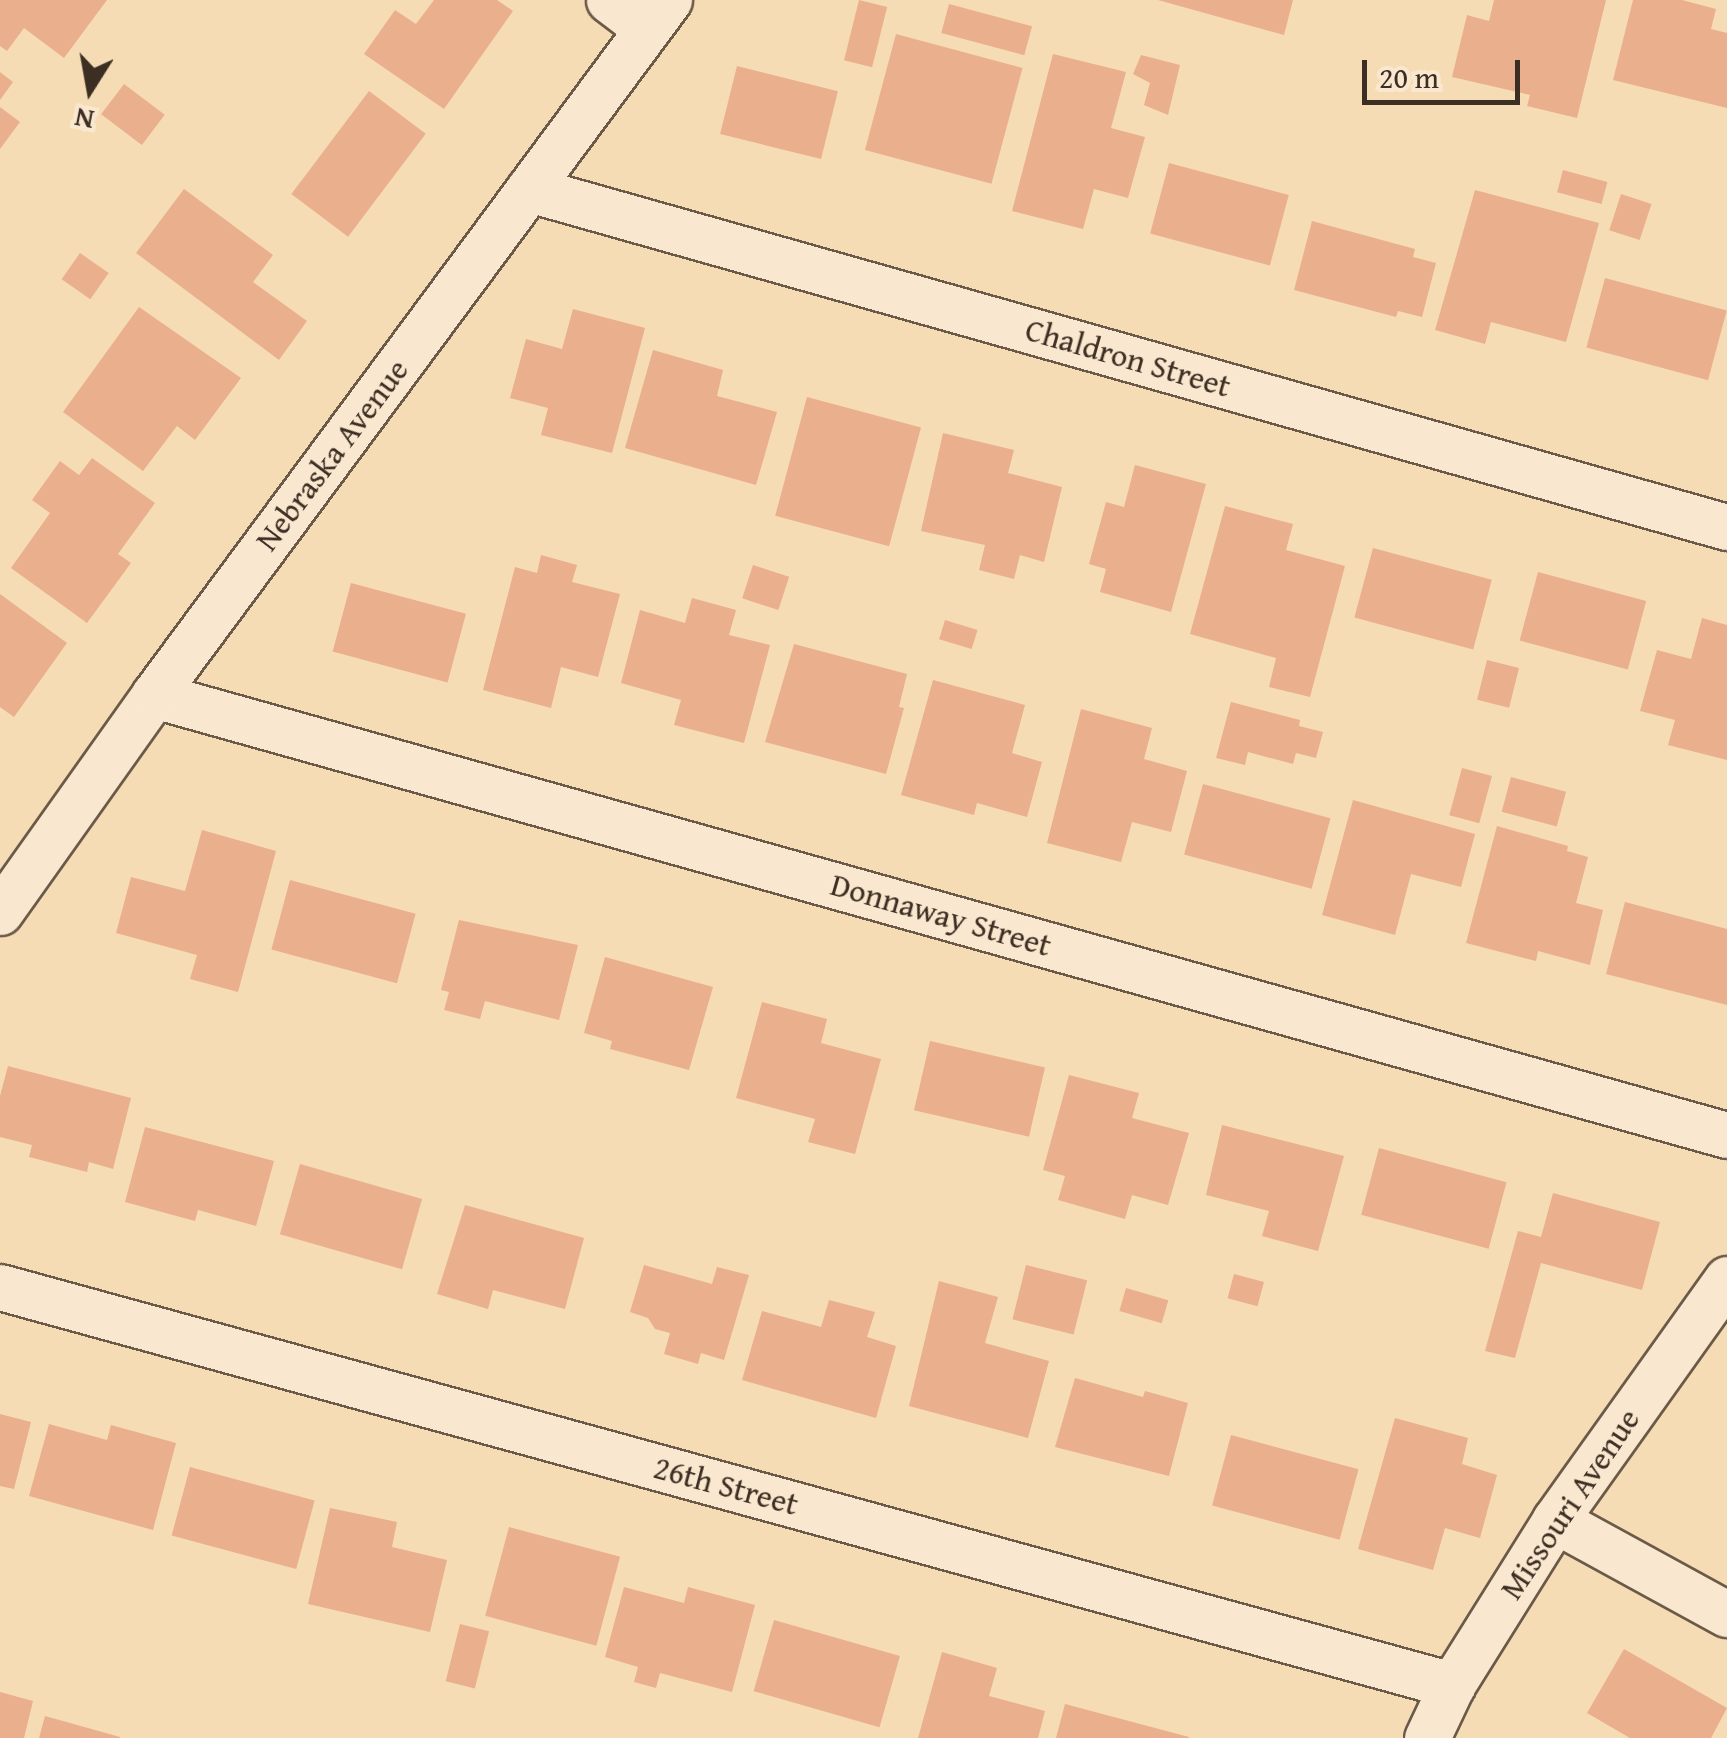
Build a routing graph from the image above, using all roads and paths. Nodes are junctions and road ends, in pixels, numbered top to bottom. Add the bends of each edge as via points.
1 (609, 0) edge
2 (658, 14) edge
3 (528, 190) junction
4 (1727, 527) edge
5 (154, 695) junction
6 (0, 912) edge
7 (1727, 1135) edge
8 (1727, 1279) edge
9 (0, 1287) edge
10 (1555, 1520) junction
11 (1727, 1614) edge
12 (1452, 1685) junction
13 (1427, 1738) edge

1 - 2 street
2 - 3 street, Nebraska Avenue
3 - 4 street, Chaldron Street
3 - 5 street, Nebraska Avenue
5 - 6 street, Nebraska Avenue
5 - 7 street, Donnaway Street
8 - 10 street, Missouri Avenue
9 - 12 street, 26th Street
10 - 11 street
10 - 12 street, Missouri Avenue
12 - 13 street, Missouri Avenue

